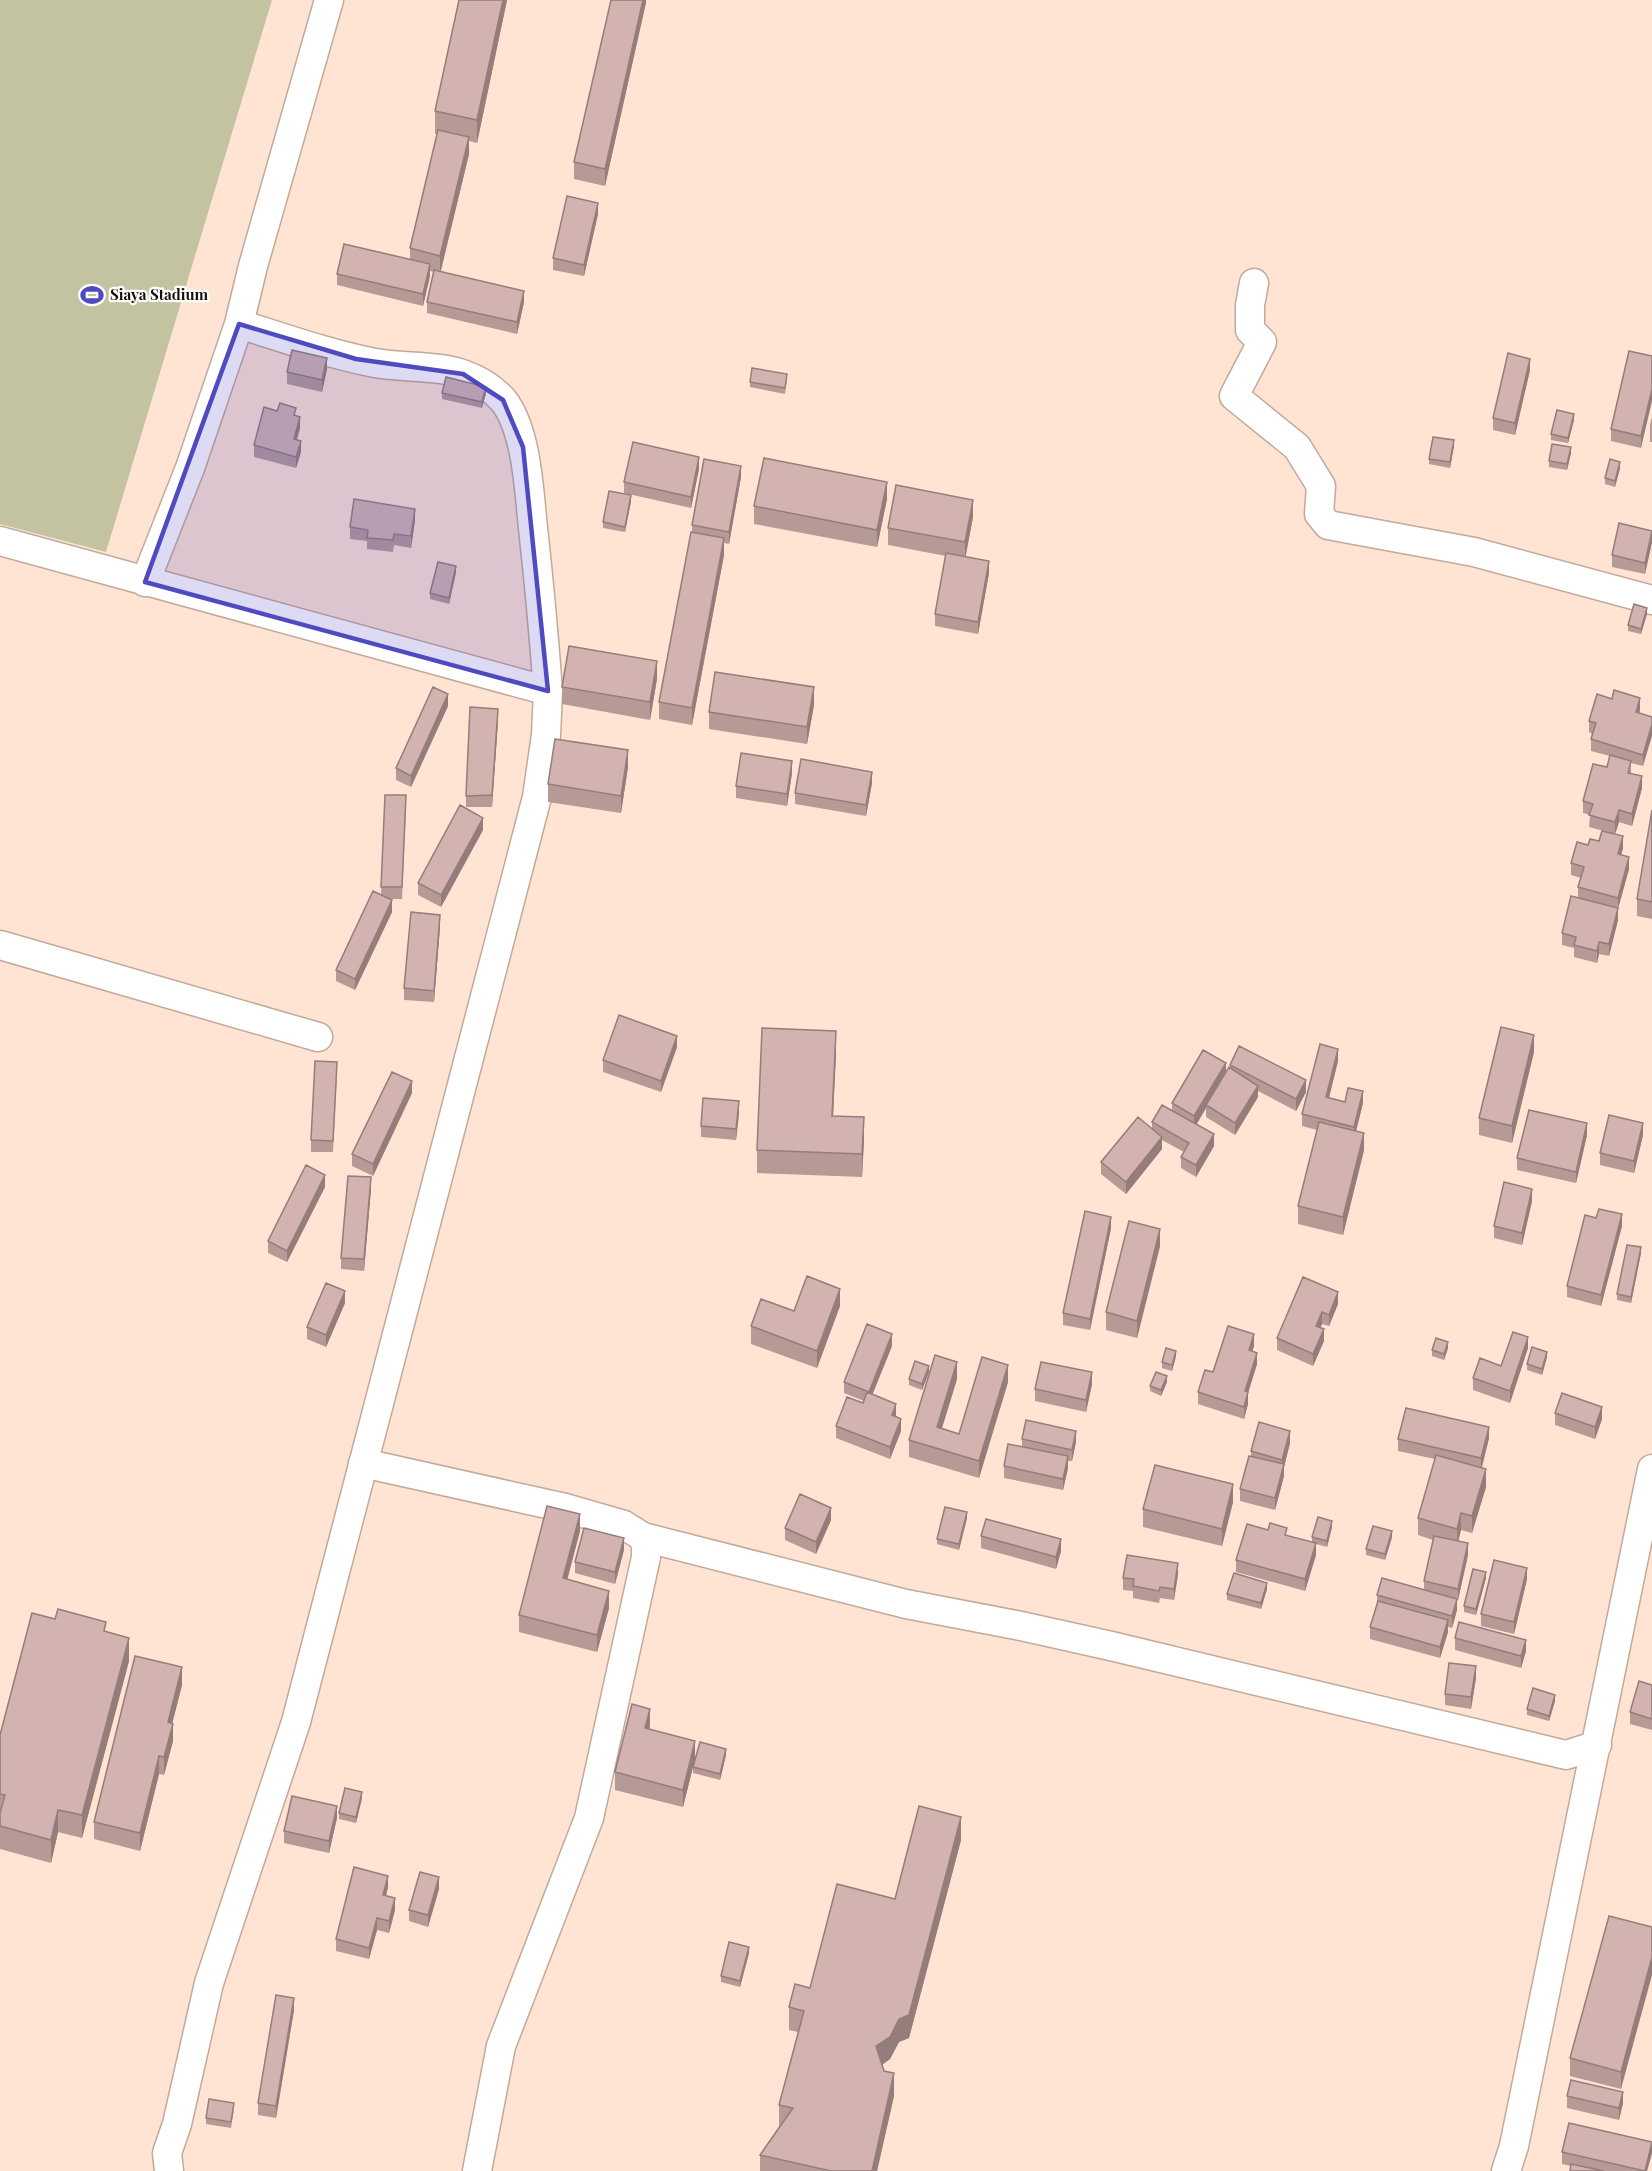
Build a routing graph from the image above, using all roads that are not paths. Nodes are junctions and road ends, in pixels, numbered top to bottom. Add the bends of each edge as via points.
1 (329, 0) edge
2 (1254, 283) dead end
3 (239, 324) junction
4 (0, 541) edge
5 (145, 582) junction
6 (1652, 600) edge
7 (548, 691) junction
8 (0, 945) edge
9 (318, 1037) dead end
10 (363, 1463) junction
11 (1652, 1469) edge
12 (643, 1537) junction
13 (1597, 1745) junction
14 (169, 2171) edge
15 (477, 2171) edge
16 (1506, 2171) edge

1 - 3 street
2 - 6 street via 1250,330 1262,342 1234,396 1297,447 1321,486 1319,514 1328,525 1474,552
3 - 5 street via 190,468
3 - 7 street via 356,359 463,374 485,384 503,400 523,447
4 - 5 street
5 - 7 street
7 - 10 street via 537,797
8 - 9 street
10 - 12 street via 565,1508 624,1525
10 - 14 street via 296,1722 209,1983 167,2153
11 - 13 street
12 - 13 street via 906,1604 1111,1646 1566,1755
12 - 15 street via 646,1557 589,1818 501,2046
13 - 16 street

